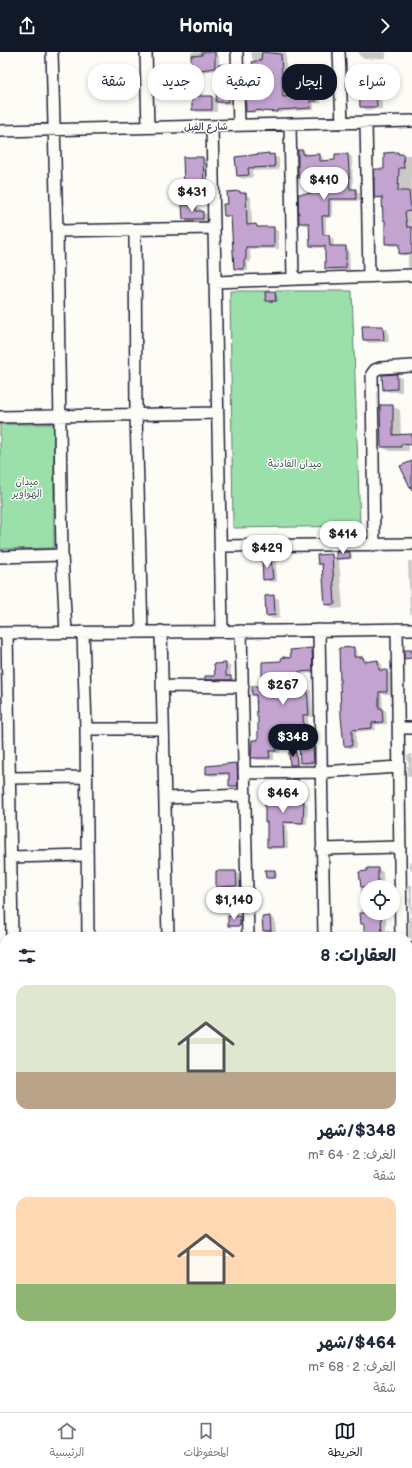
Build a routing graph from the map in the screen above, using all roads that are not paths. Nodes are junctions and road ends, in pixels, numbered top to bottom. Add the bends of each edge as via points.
1 (52, 52) edge
2 (146, 52) edge
3 (237, 52) edge
4 (339, 52) edge
5 (412, 121) edge
6 (366, 122) junction
7 (342, 123) junction
8 (290, 124) junction
9 (239, 125) junction
10 (212, 126) junction
11 (148, 127) junction
12 (54, 130) junction
13 (0, 131) edge
14 (213, 228) junction
15 (135, 230) junction
16 (57, 231) junction
17 (412, 275) edge
18 (369, 276) junction
19 (294, 279) junction
20 (214, 282) junction
21 (412, 366) edge
22 (217, 413) junction
23 (136, 414) junction
24 (61, 416) junction
25 (0, 417) edge
26 (412, 544) edge
27 (374, 545) junction
28 (221, 546) junction
29 (62, 555) junction
30 (0, 557) edge
31 (397, 629) junction
32 (412, 629) edge
33 (319, 630) junction
34 (161, 631) junction
35 (222, 631) junction
36 (241, 631) junction
37 (66, 632) junction
38 (83, 632) junction
39 (142, 632) junction
40 (3, 633) edge
41 (162, 686) junction
42 (244, 687) junction
43 (399, 728) junction
44 (412, 728) edge
45 (86, 729) junction
46 (163, 729) junction
47 (399, 767) junction
48 (321, 772) junction
49 (244, 773) junction
50 (86, 777) junction
51 (9, 778) junction
52 (245, 795) junction
53 (165, 798) junction
54 (400, 847) junction
55 (322, 848) junction
56 (86, 855) junction
57 (11, 857) junction
58 (5, 892) edge
59 (11, 932) edge
60 (88, 932) edge
61 (168, 932) edge
62 (248, 932) edge
63 (324, 932) edge
64 (401, 932) edge

1 - 12 street
2 - 11 street
3 - 9 street
4 - 7 street
5 - 6 street, شارع الفيل
6 - 7 street, شارع الفيل
6 - 18 street
7 - 8 street, شارع الفيل
8 - 9 street, شارع الفيل
8 - 19 street
9 - 10 street, شارع الفيل
10 - 11 street, شارع الفيل
10 - 14 street
11 - 12 street, شارع الفيل
12 - 13 street, شارع الفيل
12 - 16 street
14 - 15 street
14 - 20 street
15 - 16 street
15 - 23 street
16 - 24 street
17 - 18 street
18 - 19 street
19 - 20 street
20 - 22 street
21 - 27 street via 380,368 372,374
22 - 23 street
22 - 28 street
23 - 24 street
23 - 39 street
24 - 25 street
24 - 29 street
26 - 27 street
27 - 28 street
28 - 35 street
29 - 30 street
29 - 37 street
31 - 32 street
31 - 33 street
31 - 43 street
33 - 36 street
33 - 48 street
34 - 35 street
34 - 39 street
34 - 41 street
35 - 36 street
36 - 42 street
37 - 38 street
37 - 40 street
38 - 39 street
38 - 45 street
40 - 51 street
41 - 42 street
41 - 46 street
42 - 49 street
43 - 44 street
43 - 47 street
45 - 46 street
45 - 50 street
46 - 53 street
47 - 48 street
47 - 54 street
48 - 49 street
48 - 55 street
49 - 52 street
50 - 51 street
50 - 56 street
51 - 57 street
52 - 53 street
52 - 62 street
53 - 61 street
54 - 55 street
54 - 64 street
55 - 63 street
56 - 57 street
56 - 60 street
57 - 58 street
58 - 59 street

